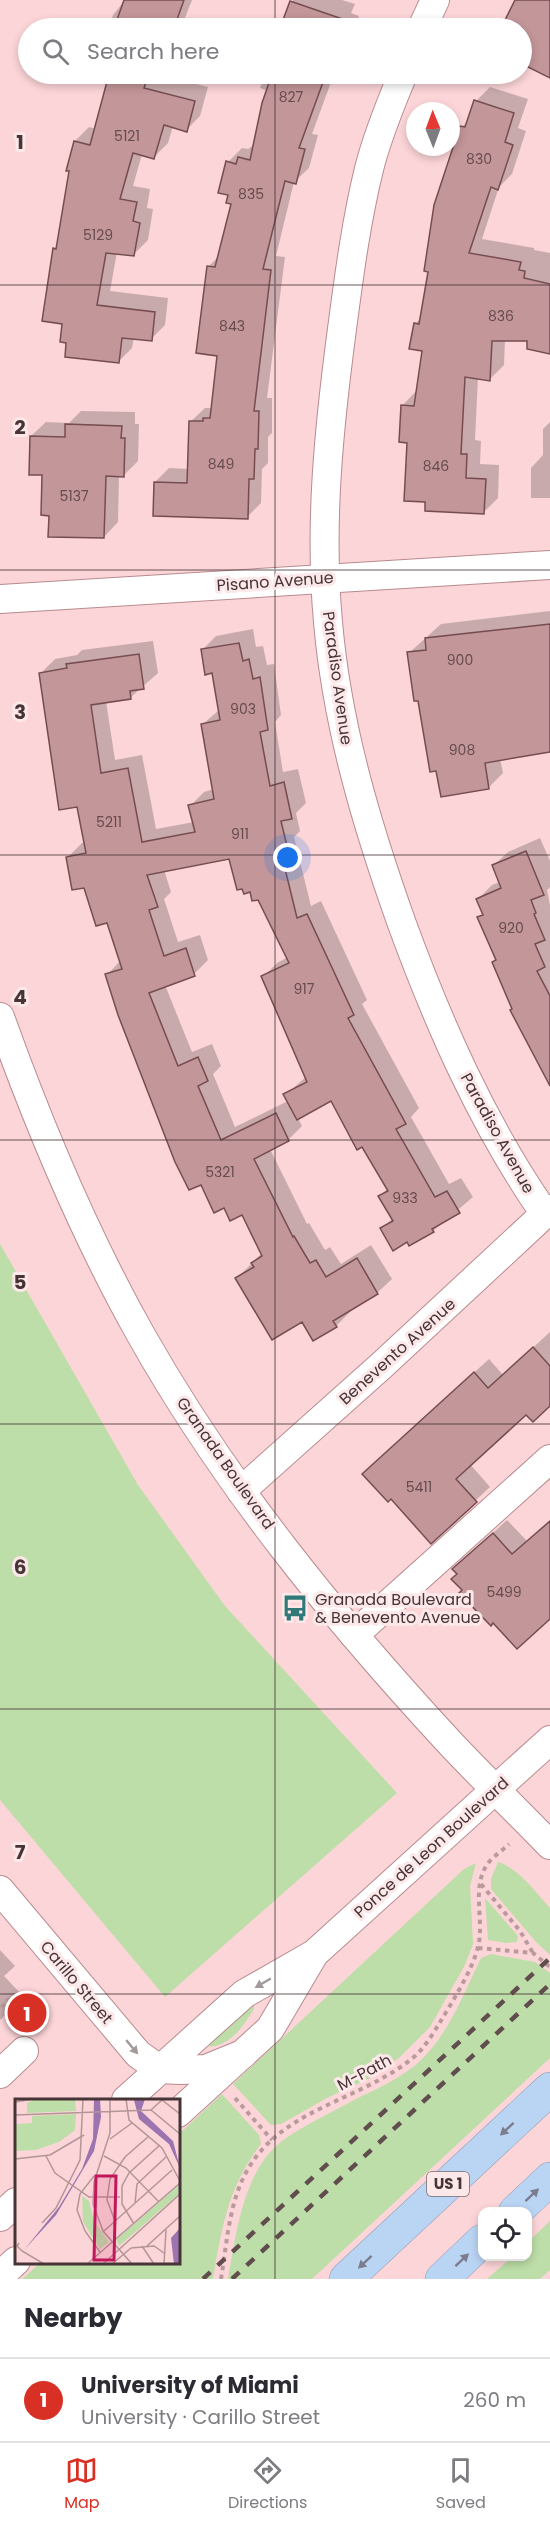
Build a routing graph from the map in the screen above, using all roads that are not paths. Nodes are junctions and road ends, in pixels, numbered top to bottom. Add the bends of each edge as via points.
1 (435, 0) edge
2 (427, 18) edge
3 (399, 84) edge
4 (550, 565) edge
5 (326, 578) junction
6 (0, 599) edge
7 (0, 1017) edge
8 (548, 1211) edge
9 (550, 1459) edge
10 (241, 1491) junction
11 (354, 1635) junction
12 (550, 1740) edge
13 (495, 1788) junction
14 (550, 1845) edge
15 (0, 1890) edge
16 (314, 1954) junction
17 (24, 2051) dead end
18 (243, 2054) junction
19 (159, 2069) junction
20 (0, 2074) edge
21 (550, 2089) edge
22 (127, 2099) edge
23 (180, 2111) edge
24 (550, 2179) edge
25 (15, 2203) edge
26 (519, 2207) edge
27 (0, 2217) edge
28 (478, 2246) edge
29 (15, 2262) edge
30 (0, 2276) edge
31 (346, 2279) edge
32 (442, 2279) edge

1 - 2 street
3 - 5 street, Paradiso Avenue via 369,166 357,223 329,420 324,495
4 - 5 street, Pisano Avenue
5 - 6 street, Pisano Avenue
5 - 8 street, Paradiso Avenue via 331,657 340,712 361,800 389,886 451,1047 519,1176
7 - 10 street, Granada Boulevard via 63,1179 99,1255 141,1335
8 - 10 street, Benevento Avenue
9 - 11 street
10 - 11 street, Granada Boulevard
11 - 13 street, Granada Boulevard
12 - 13 street, Ponce de Leon Boulevard
13 - 14 street, Granada Boulevard
13 - 16 street, Ponce de Leon Boulevard
15 -> 19 street, Carillo Street via 138,2054
16 - 18 street, Ponce de Leon Boulevard via 270,2029
16 -> 19 street, Ponce de Leon Boulevard via 244,1994
17 - 20 street
18 - 19 street via 206,2069
18 - 23 street, Ponce de Leon Boulevard
19 - 22 street, Ponce de Leon Boulevard
21 -> 31 highway, US 1
26 -> 24 highway
25 - 27 street
32 -> 28 highway
29 - 30 street

